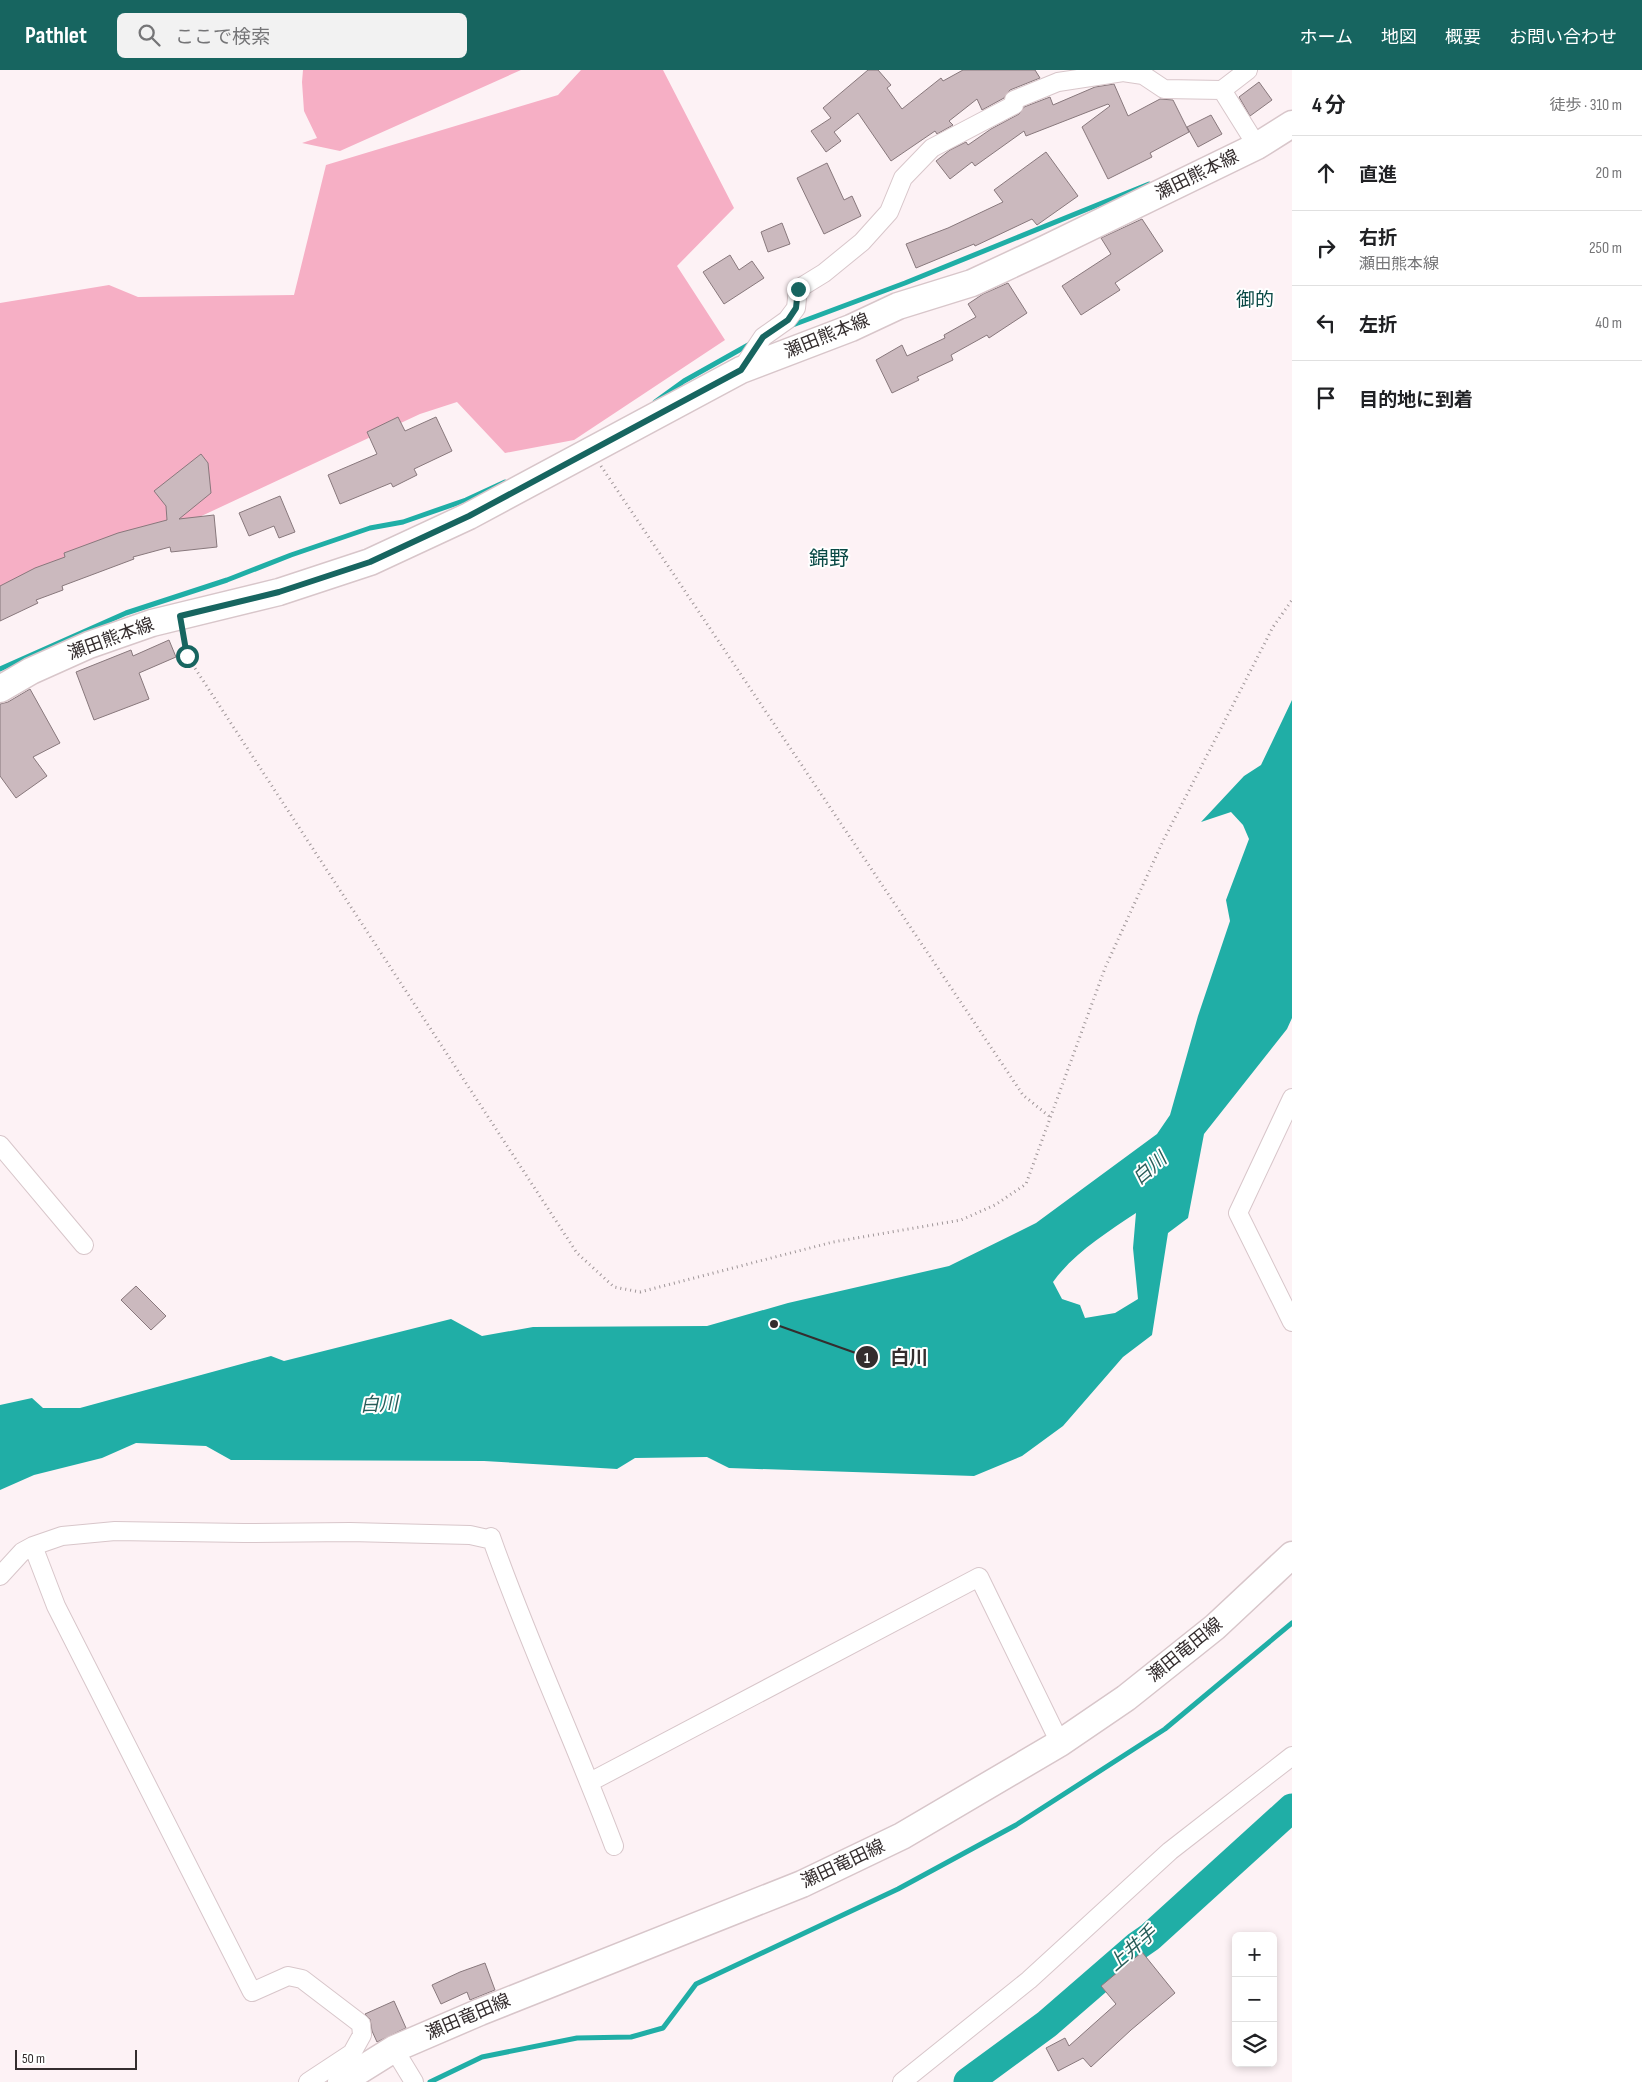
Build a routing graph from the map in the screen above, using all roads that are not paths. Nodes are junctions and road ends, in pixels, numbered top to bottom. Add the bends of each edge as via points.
1 (1248, 70) edge
2 (1148, 73) edge
3 (1222, 90) junction
4 (1292, 124) edge
5 (1257, 146) junction
6 (741, 370) junction
7 (0, 689) edge
8 (1292, 1098) edge
9 (0, 1145) edge
10 (84, 1244) dead end
11 (1292, 1322) edge
12 (33, 1546) junction
13 (1292, 1555) edge
14 (0, 1576) edge
15 (1060, 1743) junction
16 (1292, 1756) edge
17 (590, 1782) junction
18 (614, 1846) dead end
19 (394, 2049) junction
20 (308, 2082) edge
21 (341, 2082) edge
22 (414, 2082) edge
23 (902, 2082) edge

1 - 3 street
2 - 3 street via 1164,89
2 - 6 street via 1123,72 1058,82 1014,100 1014,105 932,148 903,178 889,212 862,242 798,289 796,308 788,320 763,337
3 - 5 street
4 - 5 main road, 瀬田熊本線
5 - 6 main road, 瀬田熊本線 via 972,283 898,306 851,328
6 - 7 main road, 瀬田熊本線 via 469,516 370,562 279,592 152,623 90,645 31,671
8 - 11 street via 1238,1213
9 - 10 street
12 - 14 street via 22,1552
12 - 17 street via 62,1536 115,1531 350,1532 491,1537 509,1589
12 - 20 street via 56,1606 252,1992 288,1976 302,1979 361,2024 362,2035 352,2053
13 - 15 main road, 瀬田竜田線 via 1215,1627 1126,1698
15 - 17 street via 979,1577
15 - 19 main road, 瀬田竜田線 via 902,1836 802,1884 609,1959
16 - 23 street via 1170,1851 1029,1980
17 - 18 street
19 - 21 main road, 瀬田竜田線
19 - 22 street

